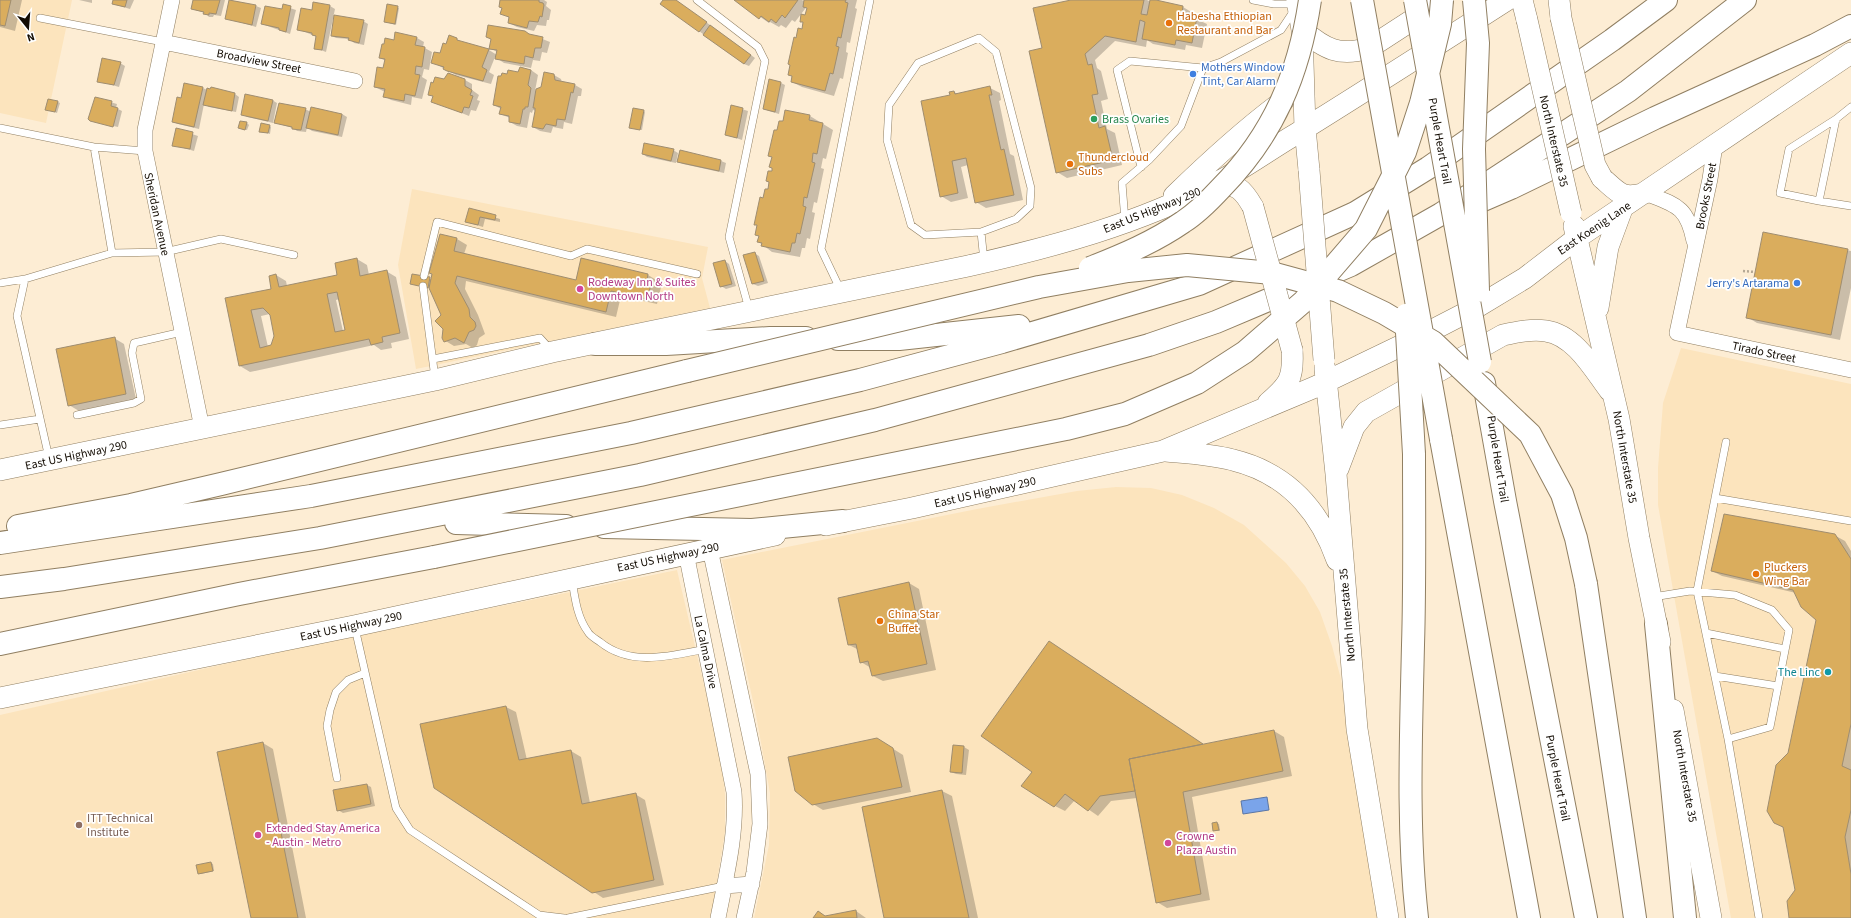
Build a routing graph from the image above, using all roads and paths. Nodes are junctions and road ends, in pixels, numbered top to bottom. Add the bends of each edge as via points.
1 (172, 0) edge
2 (697, 0) edge
3 (870, 0) edge
4 (1253, 0) edge
5 (1362, 0) edge
6 (1415, 0) edge
7 (1442, 0) edge
8 (1474, 0) edge
9 (1507, 0) edge
10 (1522, 0) edge
11 (1666, 0) edge
12 (1745, 0) edge
13 (1302, 1) edge
14 (1560, 9) edge
15 (40, 18) dead end
16 (1851, 26) edge
17 (1302, 30) junction
18 (163, 42) junction
19 (1850, 57) edge
20 (1203, 68) junction
21 (355, 81) dead end
22 (1851, 107) edge
23 (1836, 119) junction
24 (0, 128) edge
25 (1305, 128) junction
26 (1715, 145) junction
27 (94, 147) junction
28 (144, 151) junction
29 (1141, 168) junction
30 (1216, 183) junction
31 (1645, 193) junction
32 (1819, 201) junction
33 (1164, 206) junction
34 (1851, 206) edge
35 (1622, 208) junction
36 (1441, 214) junction
37 (1400, 216) junction
38 (1125, 222) junction
39 (981, 232) junction
40 (1577, 238) junction
41 (1696, 247) junction
42 (165, 252) junction
43 (112, 253) junction
44 (294, 255) dead end
45 (984, 262) junction
46 (1743, 271) dead end
47 (1755, 272) dead end
48 (697, 274) dead end
49 (424, 276) dead end
50 (25, 279) junction
51 (0, 283) edge
52 (423, 286) dead end
53 (1039, 287) junction
54 (842, 292) junction
55 (1134, 304) junction
56 (749, 311) junction
57 (1597, 320) junction
58 (182, 332) junction
59 (1677, 333) joint
60 (595, 344) junction
61 (552, 352) junction
62 (432, 359) junction
63 (1480, 362) junction
64 (1851, 370) edge
65 (435, 380) junction
66 (1325, 381) junction
67 (1614, 396) junction
68 (1261, 410) junction
69 (77, 415) dead end
70 (40, 420) junction
71 (0, 425) edge
72 (202, 428) junction
73 (1726, 442) dead end
74 (1163, 451) junction
75 (49, 461) junction
76 (0, 470) edge
77 (1336, 474) junction
78 (1715, 498) junction
79 (843, 521) junction
80 (1851, 522) edge
81 (401, 523) junction
82 (0, 529) edge
83 (0, 542) edge
84 (710, 549) junction
85 (686, 553) junction
86 (571, 578) junction
87 (1344, 580) junction
88 (0, 587) edge
89 (1697, 591) junction
90 (1650, 598) junction
91 (1656, 624) junction
92 (91, 625) junction
93 (354, 626) junction
94 (1706, 633) junction
95 (0, 639) edge
96 (0, 644) edge
97 (706, 649) junction
98 (1785, 649) junction
99 (365, 673) junction
100 (1715, 676) junction
101 (1778, 686) junction
102 (0, 698) edge
103 (1728, 739) junction
104 (751, 742) junction
105 (726, 750) junction
106 (337, 778) dead end
107 (752, 884) junction
108 (724, 886) junction
109 (539, 917) edge
110 (564, 918) edge
111 (568, 918) edge
112 (718, 918) edge
113 (744, 918) edge
114 (1388, 918) edge
115 (1417, 918) edge
116 (1529, 918) edge
117 (1586, 918) edge
118 (1635, 918) edge
119 (1685, 918) edge
120 (1711, 918) edge
121 (1759, 918) edge

1 - 18 street, Sheridan Avenue
2 - 56 lane via 758,46 765,61 729,237
3 - 54 lane via 821,248
4 - 13 lane via 1274,4
5 - 37 highway, bridge
6 - 63 highway, Purple Heart Trail, bridge
7 - 17 main road via 1369,48 1355,52 1338,51 1320,45
7 - 92 highway, bridge via 1440,24 1421,103 1405,152 1366,229 1304,301 1245,352 1197,383 1125,414 1066,429
8 - 63 highway, bridge via 1478,43 1474,149
9 - 25 main road
10 - 40 main road, North Interstate 35, bridge
11 - 55 highway via 1428,168 1355,214 1199,284
12 - 36 highway via 1628,91
13 - 17 main road, North Interstate 35
13 - 20 lane via 1281,30 1221,62
13 - 53 highway, bridge via 1305,36 1284,98 1242,167 1204,206 1150,242
14 - 31 main road, bridge via 1595,165 1602,178 1619,194 1631,197
15 - 18 lane
16 - 36 highway via 1511,188 1480,202
17 - 25 main road, North Interstate 35
17 - 33 main road via 1296,72 1283,100 1207,165
18 - 21 street, Broadview Street
18 - 28 street, Sheridan Avenue via 145,130
19 - 26 main road, East Koenig Lane
20 - 29 lane via 1181,126
20 - 29 lane via 1130,61 1117,70
22 - 23 lane
23 - 32 lane
23 - 32 lane via 1789,149 1780,193
24 - 27 lane
25 - 30 main road, East US Highway 290
25 - 66 main road, North Interstate 35, bridge
26 - 31 main road, East Koenig Lane
26 - 41 street, Brooks Street
27 - 28 lane
27 - 43 lane
28 - 42 street, Sheridan Avenue
29 - 38 lane via 1122,183
30 - 33 main road, East US Highway 290
30 - 68 main road, bridge via 1233,184 1246,194 1253,207 1292,350 1293,366 1286,387
31 - 35 main road, East Koenig Lane
31 - 41 street, Brooks Street via 1673,204 1684,212 1691,224
32 - 34 lane
33 - 38 main road, East US Highway 290
35 - 40 main road, East Koenig Lane
35 - 57 main road via 1608,247
36 - 81 highway via 1351,265 1216,322 1149,345 882,418 754,449 640,476
37 - 115 highway, bridge via 1414,454 1411,823
37 - 116 highway, bridge
38 - 45 main road, East US Highway 290 via 1044,248
39 - 39 lane via 925,235 911,225 887,140 889,106 918,63 979,38 996,52 1031,188 1030,206 1016,219
39 - 45 lane
40 - 57 main road, North Interstate 35
40 - 66 main road, East Koenig Lane via 1525,278 1478,307
41 - 59 street, Brooks Street
42 - 43 lane
42 - 44 lane via 221,239
42 - 58 street, Sheridan Avenue
43 - 50 lane
45 - 54 main road, East US Highway 290
46 - 47 path
48 - 49 lane via 587,249 571,256 437,222
50 - 51 lane
50 - 70 lane via 17,316
52 - 62 lane
53 - 82 highway, bridge via 199,490
53 - 118 highway, bridge via 1128,270 1187,265 1272,273 1338,291 1384,313 1433,342 1530,434 1562,494 1576,538 1586,584
54 - 56 main road, East US Highway 290
55 - 60 highway via 1008,328 899,339 770,338 666,344
55 - 83 highway via 860,380 631,433 311,496
56 - 60 main road, East US Highway 290
57 - 67 main road, North Interstate 35
58 - 69 lane via 134,343 132,353 140,399 134,403
58 - 72 street, Sheridan Avenue
59 - 64 street, Tirado Street
60 - 61 main road, East US Highway 290
61 - 62 lane via 540,338
61 - 65 main road, East US Highway 290
62 - 65 lane
63 - 117 highway, Purple Heart Trail, bridge
65 - 72 main road, East US Highway 290
66 - 68 main road, East US Highway 290
66 - 77 main road, North Interstate 35
67 - 77 main road via 1566,339 1547,331 1502,335 1366,412 1354,427 1345,445
67 - 90 main road, North Interstate 35
68 - 74 main road, East US Highway 290
70 - 71 lane
70 - 75 lane
72 - 75 main road, East US Highway 290
73 - 78 lane
74 - 79 main road, East US Highway 290 via 912,508
74 - 87 main road via 1234,460 1285,483 1304,500 1322,526 1334,550
75 - 76 main road, East US Highway 290
77 - 87 main road, North Interstate 35
78 - 80 lane
78 - 89 lane
79 - 81 highway via 752,530
79 - 84 main road, East US Highway 290
81 - 88 highway via 64,579
84 - 85 main road, East US Highway 290
84 - 104 street, La Calma Drive
85 - 86 main road, East US Highway 290
85 - 97 street, La Calma Drive
86 - 93 main road, East US Highway 290
86 - 97 lane via 578,614 588,633 611,651 634,657 660,657
87 - 114 main road, North Interstate 35 via 1357,729
89 - 90 lane
89 - 94 lane
89 - 98 lane via 1734,595 1772,610 1789,630
90 - 91 main road, North Interstate 35
91 - 119 highway
91 - 120 main road, North Interstate 35
92 - 95 highway
92 - 96 highway
93 - 99 lane
93 - 102 main road, East US Highway 290
94 - 98 lane
94 - 100 lane
97 - 105 street, La Calma Drive
98 - 101 lane
99 - 106 lane via 348,680 336,692 330,710 327,726
99 - 109 lane via 396,808 410,830
100 - 101 lane
100 - 103 lane
101 - 103 lane via 1770,727
103 - 121 lane
104 - 105 street
104 - 107 street, La Calma Drive via 760,799 760,824
105 - 108 street, La Calma Drive via 735,809
107 - 108 street
107 - 113 street, La Calma Drive
108 - 111 lane
108 - 112 street, La Calma Drive
109 - 110 lane

